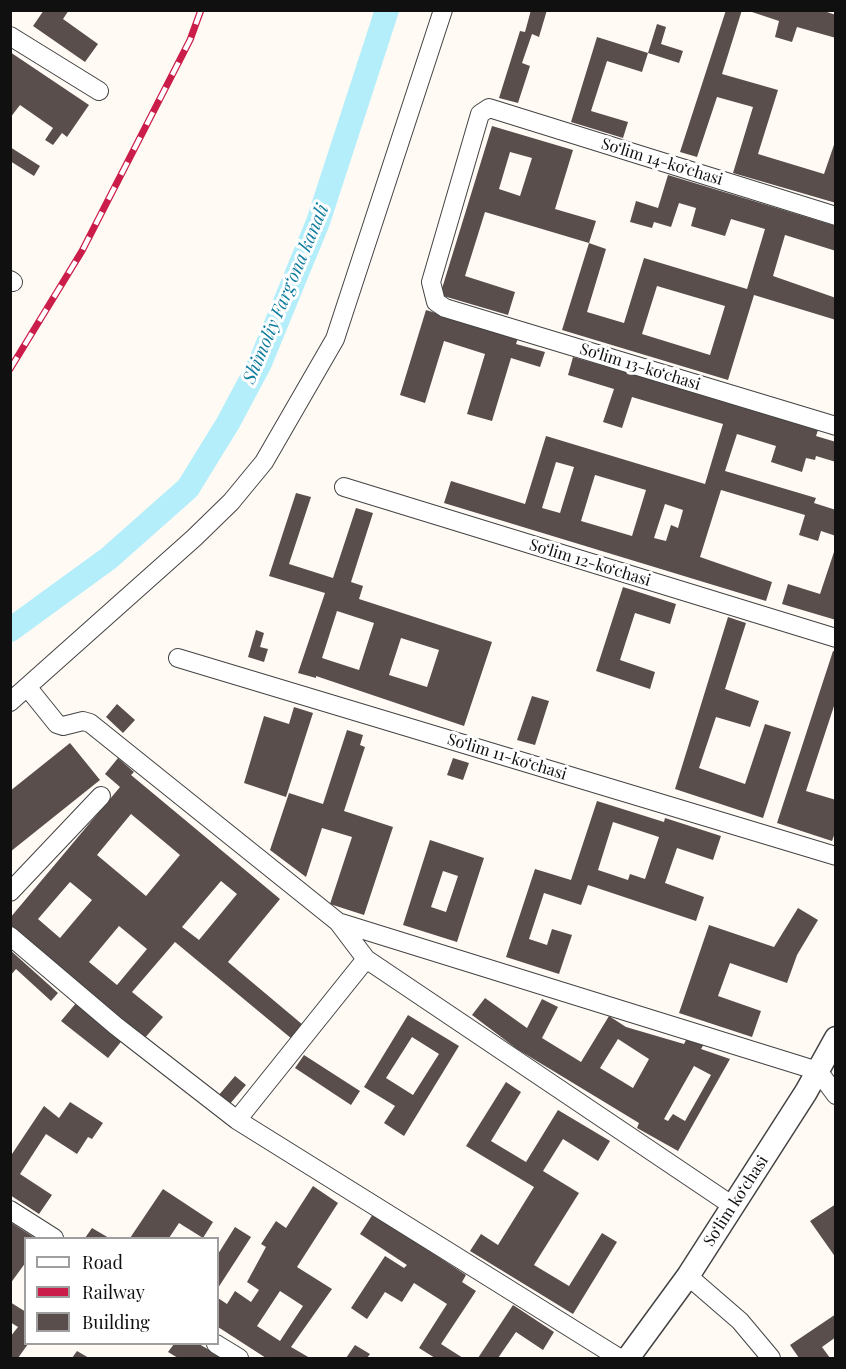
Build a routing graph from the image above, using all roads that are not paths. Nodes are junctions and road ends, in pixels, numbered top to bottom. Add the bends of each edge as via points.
1 (443, 10) edge
2 (10, 36) edge
3 (99, 91) dead end
4 (836, 216) edge
5 (445, 308) joint
6 (836, 426) edge
7 (344, 487) dead end
8 (836, 638) edge
9 (178, 658) dead end
10 (28, 688) junction
11 (10, 702) edge
12 (101, 796) dead end
13 (836, 856) edge
14 (10, 892) edge
15 (338, 922) junction
16 (10, 936) edge
17 (366, 959) junction
18 (836, 1038) edge
19 (818, 1071) junction
20 (836, 1095) edge
21 (237, 1120) junction
22 (733, 1206) junction
23 (10, 1210) edge
24 (51, 1237) edge
25 (688, 1276) junction
26 (218, 1345) edge
27 (239, 1359) edge
28 (619, 1359) edge
29 (628, 1359) edge
30 (771, 1359) edge

1 - 10 street via 335,339 264,462 195,538
2 - 3 street
4 - 5 street, Soʻlim 14-koʻchasi via 489,108 480,114 431,282 436,302
5 - 6 street, Soʻlim 13-koʻchasi
7 - 8 street, Soʻlim 12-koʻchasi
9 - 13 street, Soʻlim 11-koʻchasi
10 - 11 street
10 - 15 street via 57,724 90,723
12 - 14 street
15 - 17 street
15 - 19 street
16 - 21 street
17 - 21 street
17 - 22 street
18 - 19 street, Soʻlim koʻchasi
19 - 20 street
19 - 22 street, Soʻlim koʻchasi
21 - 28 street
22 - 25 street, Soʻlim koʻchasi
23 - 24 street
25 - 29 street, Soʻlim koʻchasi
25 - 30 street via 740,1321
26 - 27 street

